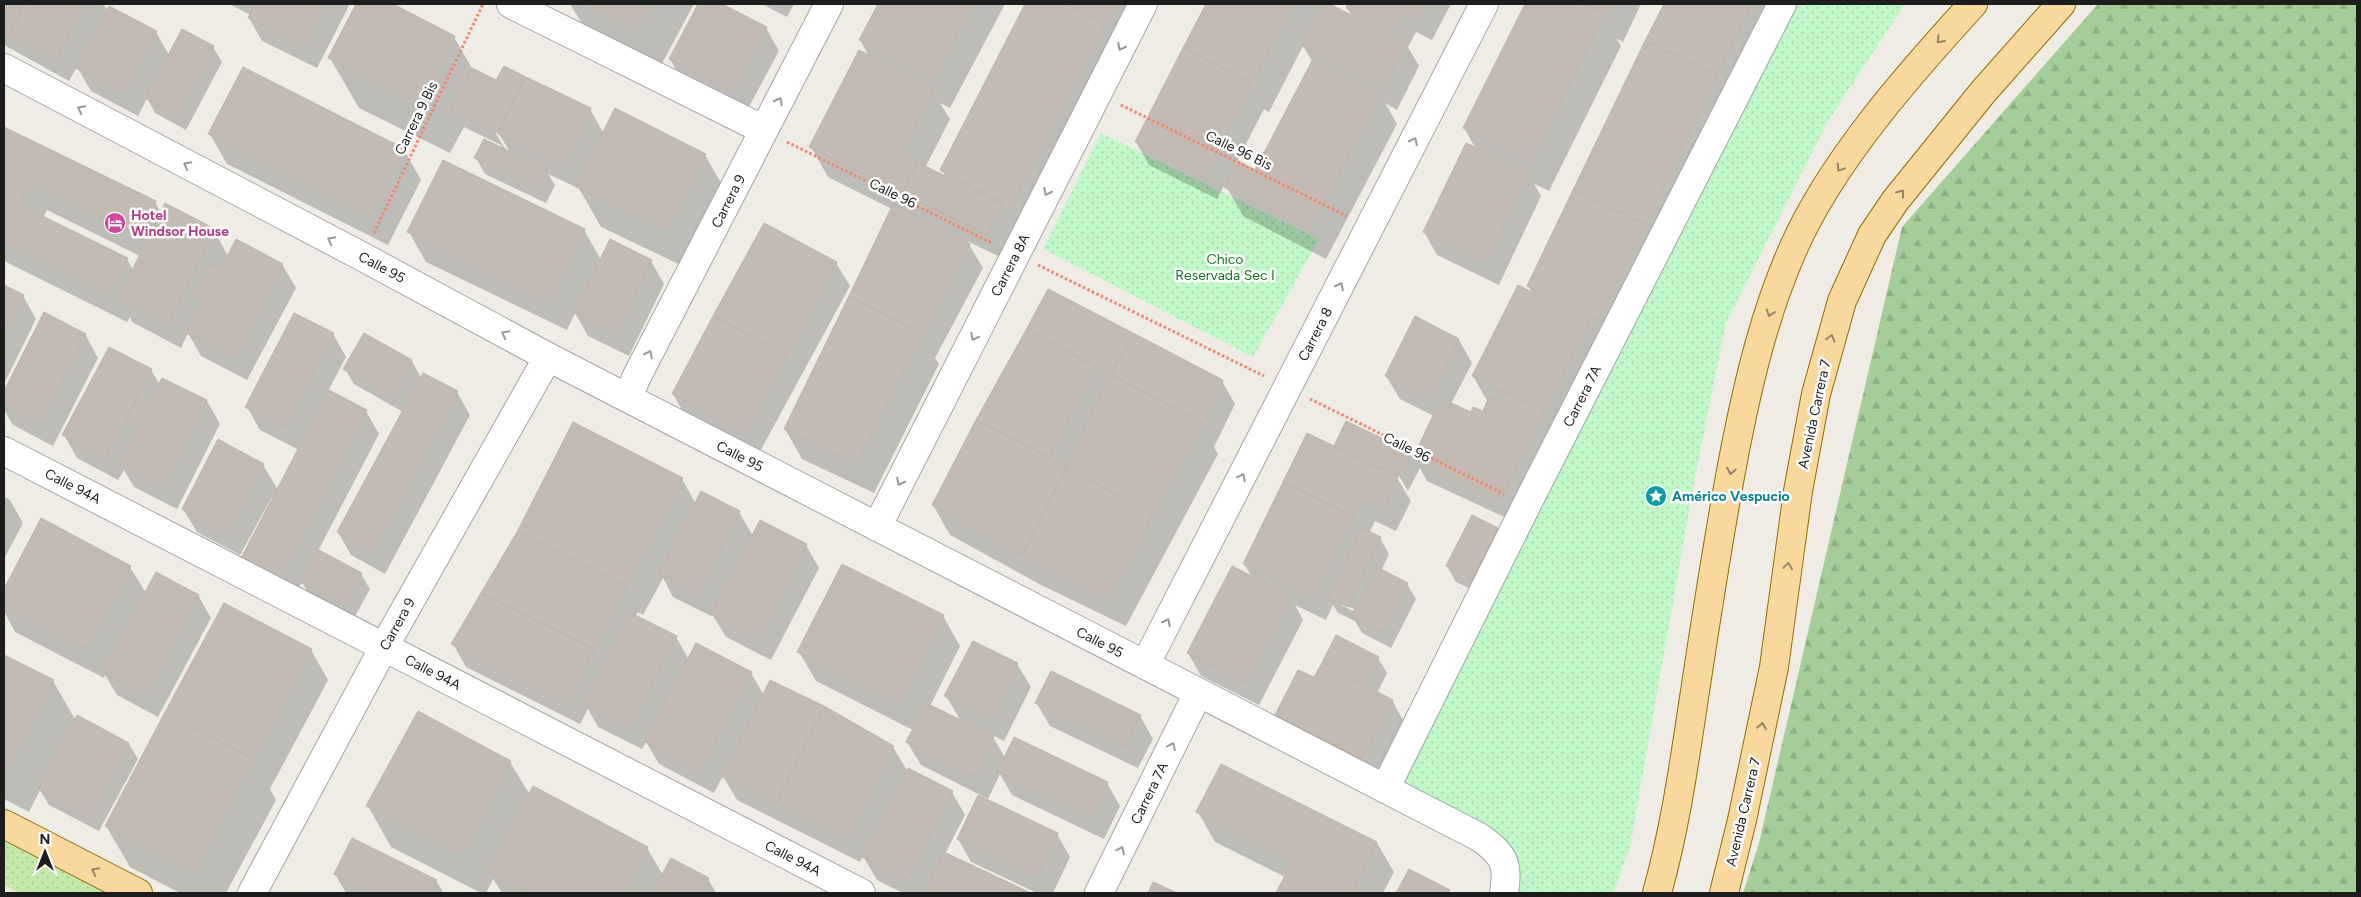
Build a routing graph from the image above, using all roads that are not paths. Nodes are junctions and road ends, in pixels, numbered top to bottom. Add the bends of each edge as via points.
1 (511, 4) edge
2 (829, 4) edge
3 (1143, 4) edge
4 (1484, 4) edge
5 (1782, 4) edge
6 (1973, 4) edge
7 (2061, 4) edge
8 (4, 68) edge
9 (764, 130) junction
10 (548, 357) junction
11 (628, 398) junction
12 (4, 451) edge
13 (877, 527) junction
14 (384, 647) junction
15 (1145, 665) junction
16 (1198, 693) junction
17 (1385, 789) junction
18 (4, 824) edge
19 (138, 893) edge
20 (252, 893) edge
21 (861, 893) edge
22 (1100, 893) edge
23 (1504, 893) edge
24 (1657, 893) edge
25 (1724, 893) edge

1 - 9 street
9 -> 2 street, Carrera 9
3 -> 13 street, Carrera 8A
15 -> 4 street, Carrera 8 via 1277,383 1370,227
5 - 17 street, Carrera 7A
6 -> 24 main road via 1923,59 1841,166 1814,208 1779,286 1746,394 1728,483 1678,809
25 -> 7 main road, Avenida Carrera 7 via 1774,667 1798,491 1816,394 1842,301 1872,235 1895,201 1983,92
10 -> 8 street, Calle 95
11 -> 9 street, Carrera 9
10 - 11 street, Calle 95
10 - 14 street, Carrera 9
11 - 13 street, Calle 95
12 - 14 street, Calle 94A
13 - 15 street, Calle 95
14 - 20 street, Carrera 9
14 - 21 street, Calle 94A
15 - 16 street, Calle 95
16 - 17 street, Calle 95
22 -> 16 street, Carrera 7A
17 - 23 street, Calle 95 via 1494,847 1504,861 1507,878
19 -> 18 main road

